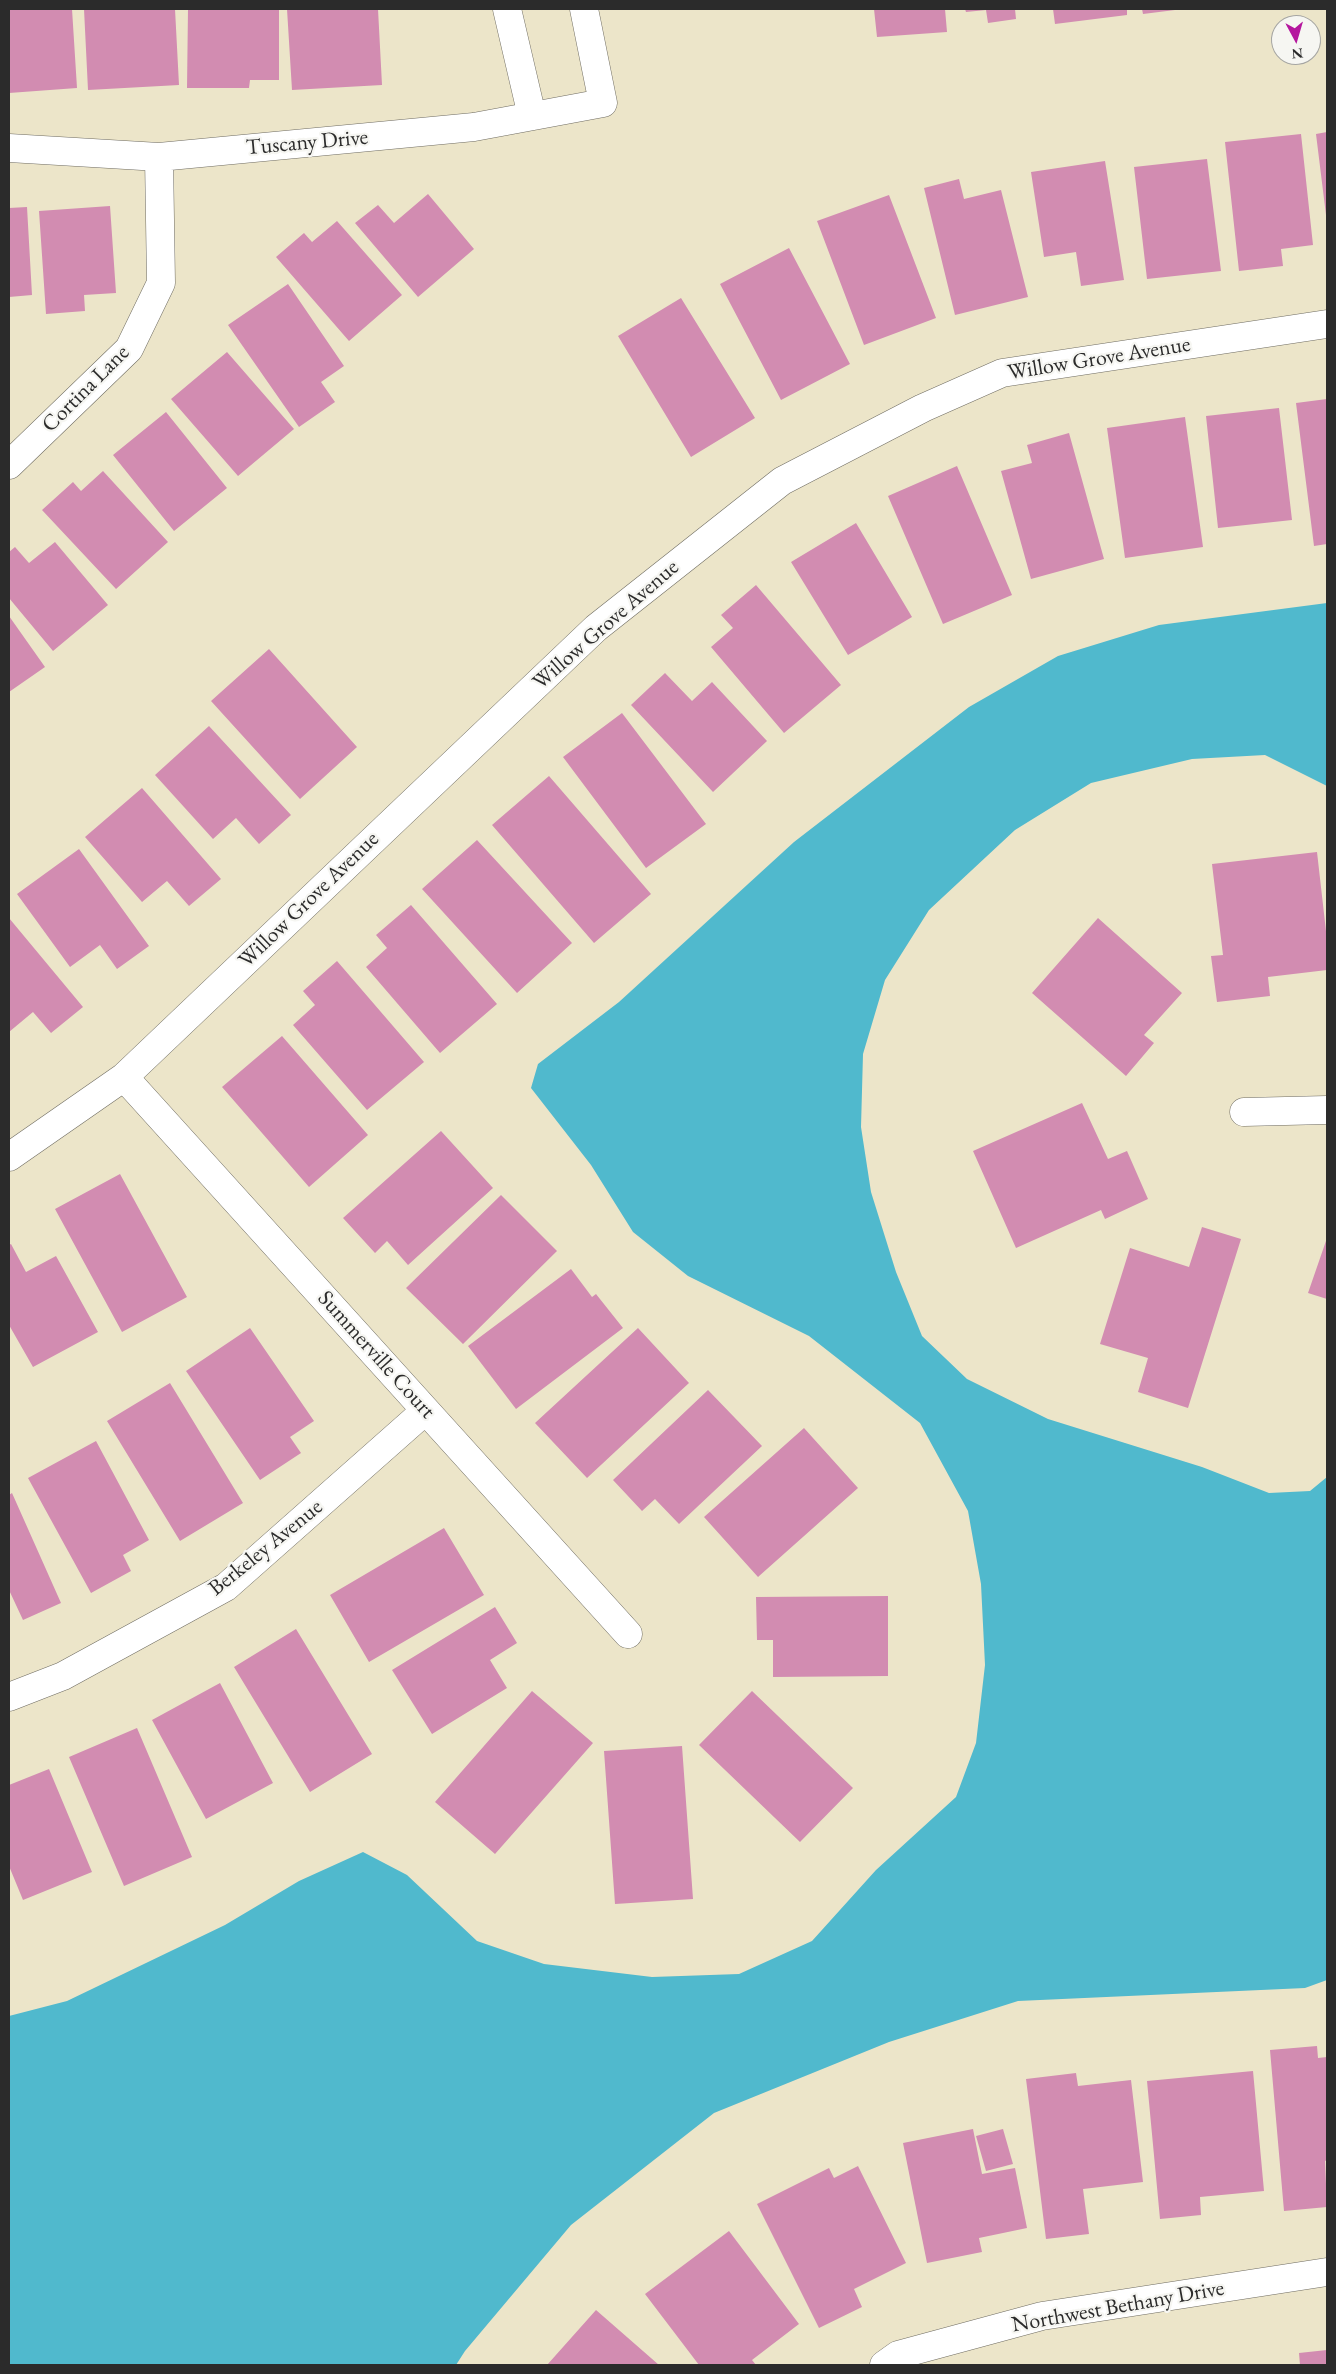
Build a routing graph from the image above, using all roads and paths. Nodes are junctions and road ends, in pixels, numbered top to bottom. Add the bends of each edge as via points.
1 (507, 9) edge
2 (584, 9) edge
3 (532, 116) junction
4 (9, 148) edge
5 (159, 157) junction
6 (1327, 324) edge
7 (9, 465) edge
8 (124, 1076) junction
9 (1327, 1110) edge
10 (1244, 1112) dead end
11 (9, 1157) edge
12 (426, 1411) junction
13 (628, 1634) dead end
14 (9, 1697) edge
15 (1327, 2272) edge
16 (884, 2365) edge

1 - 3 street
2 - 3 street, Tuscany Drive via 603,103
3 - 5 street, Tuscany Drive via 474,127
4 - 5 street, Tuscany Drive
5 - 7 street, Cortina Lane via 161,284 129,349
6 - 8 street, Willow Grove Avenue via 1002,373 922,408 782,481 596,628
8 - 11 street, Willow Grove Avenue
8 - 12 street, Summerville Court
9 - 10 street
12 - 13 street, Summerville Court
12 - 14 street, Berkeley Avenue via 226,1587 63,1676
15 - 16 street, Northwest Bethany Drive via 1042,2316 898,2355

